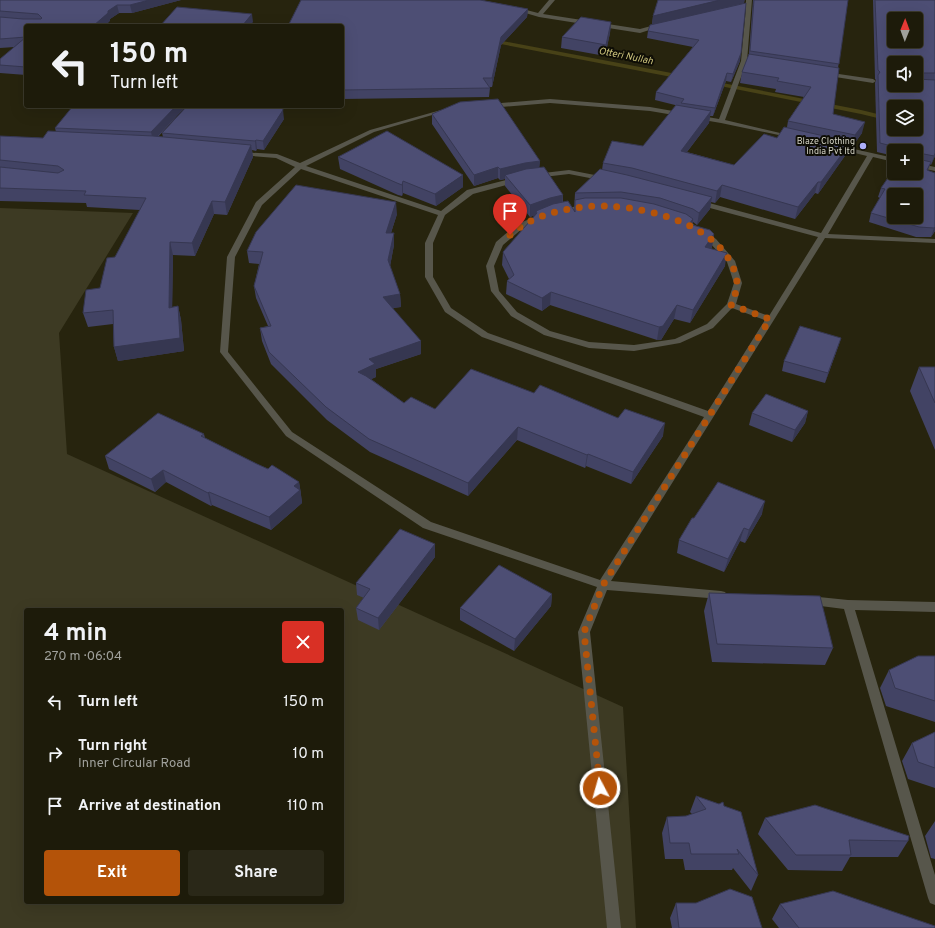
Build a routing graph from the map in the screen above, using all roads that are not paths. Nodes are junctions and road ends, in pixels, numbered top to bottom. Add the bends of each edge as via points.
1 (552, 0) edge
2 (749, 2) edge
3 (510, 7) edge
4 (728, 10) edge
5 (540, 15) junction
6 (670, 24) edge
7 (744, 61) junction
8 (752, 62) edge
9 (820, 73) edge
10 (873, 81) dead end
11 (480, 107) edge
12 (449, 110) edge
13 (721, 121) junction
14 (796, 138) edge
15 (826, 145) edge
16 (231, 152) edge
17 (871, 155) junction
18 (887, 158) edge
19 (300, 166) junction
20 (923, 166) edge
21 (935, 169) edge
22 (612, 180) edge
23 (687, 199) edge
24 (442, 214) junction
25 (823, 236) junction
26 (935, 241) edge
27 (731, 305) junction
28 (770, 319) junction
29 (709, 415) junction
30 (603, 585) junction
31 (730, 595) edge
32 (801, 601) edge
33 (848, 604) junction
34 (935, 607) edge
35 (935, 898) edge
36 (614, 928) edge

1 - 5 street
2 - 4 street
2 - 7 street
3 - 5 street
5 - 6 street via 640,31
7 - 8 street
7 - 13 street
9 - 10 street
11 - 13 street via 550,101 650,109
12 - 19 street via 372,130
13 - 14 street
15 - 17 street
16 - 19 street via 277,156
17 - 18 street
17 - 25 street
19 - 24 street
19 - 30 street via 259,204 231,257 224,352 289,434 427,525
20 - 21 street
22 - 24 street via 569,172 524,177 470,192
23 - 25 street
24 - 29 street via 429,243 429,277 448,310 484,335
25 - 26 street
25 - 28 street
27 - 27 street via 738,283 731,261 714,241 687,224 655,213 620,207 584,207 550,213 520,226 500,244 490,266 495,290 514,314 547,333 589,345 634,348 677,341 710,326
27 - 28 street
28 - 29 street
29 - 30 street
30 - 31 street
30 - 36 street via 584,632
32 - 33 street
33 - 34 street
33 - 35 street

